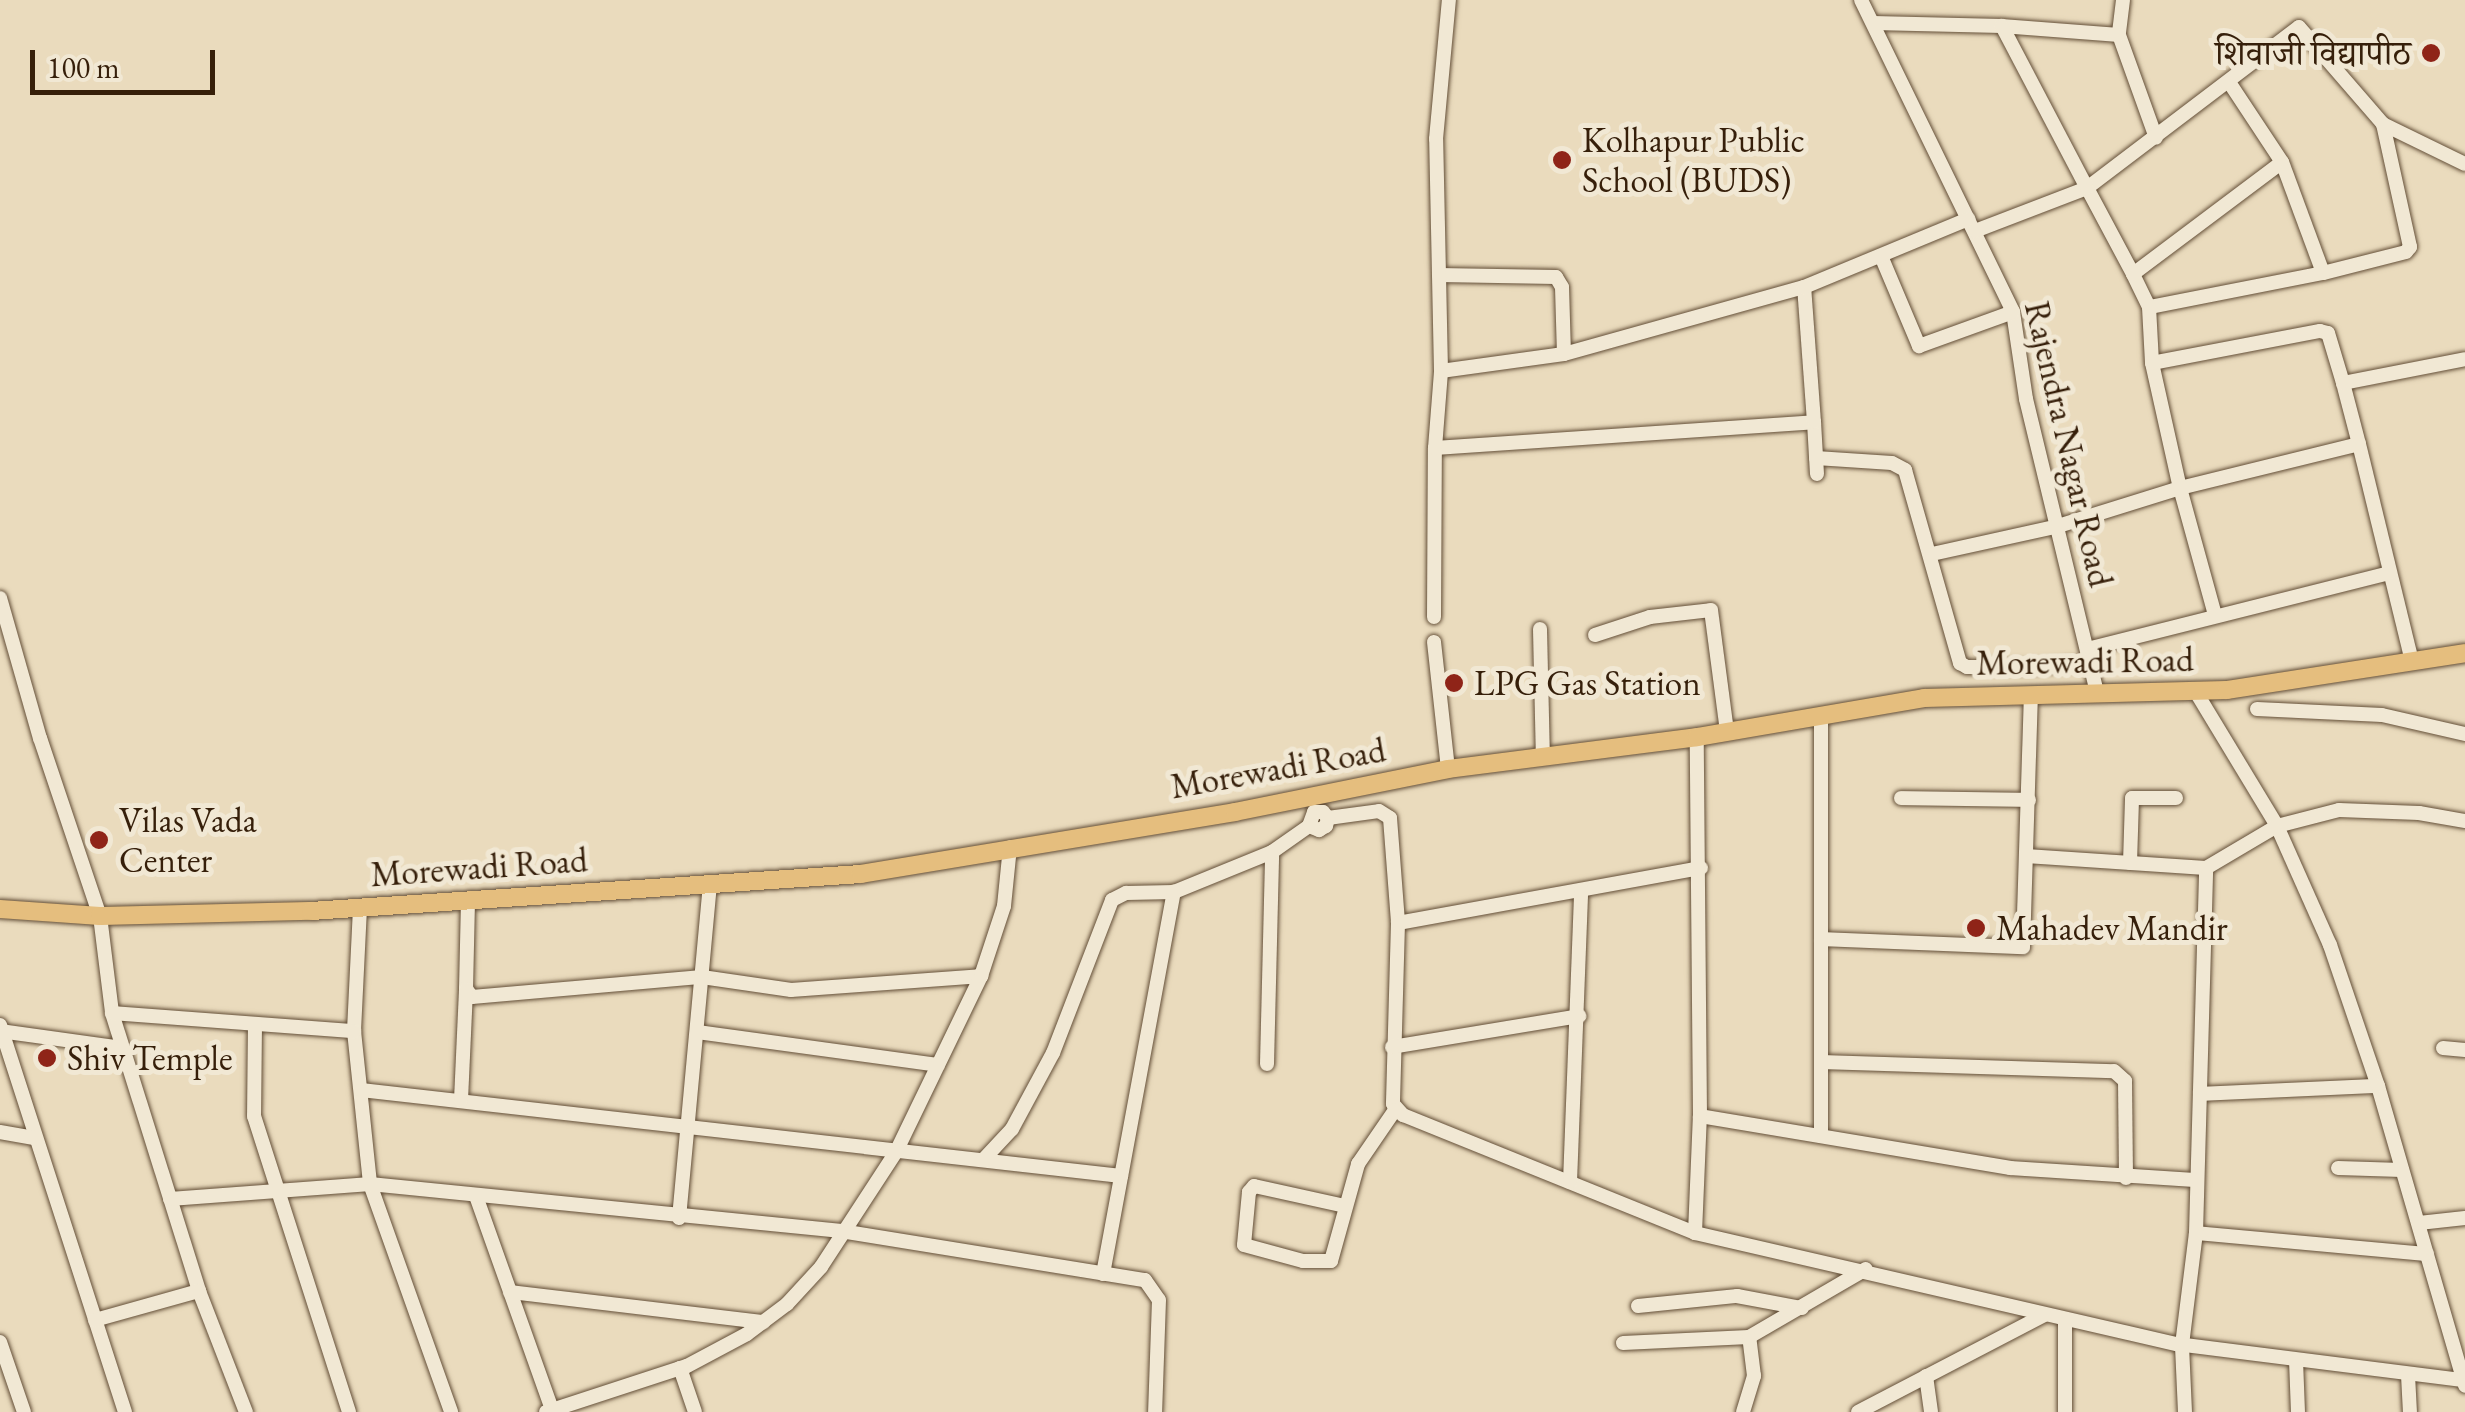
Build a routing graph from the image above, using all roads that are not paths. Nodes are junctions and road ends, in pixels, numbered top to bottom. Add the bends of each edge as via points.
1 (1449, 0) edge
2 (1862, 0) edge
3 (2124, 0) edge
4 (1873, 23) junction
5 (2002, 26) junction
6 (2119, 35) junction
7 (2229, 82) junction
8 (2383, 124) junction
9 (2156, 138) junction
10 (2282, 162) junction
11 (2465, 164) edge
12 (2086, 188) junction
13 (1972, 225) junction
14 (1880, 256) junction
15 (2322, 273) junction
16 (2133, 274) junction
17 (1439, 275) junction
18 (1804, 287) junction
19 (2149, 307) junction
20 (2012, 312) junction
21 (1564, 354) junction
22 (2465, 359) edge
23 (2152, 362) junction
24 (1440, 371) junction
25 (2343, 383) junction
26 (1814, 422) junction
27 (2358, 444) junction
28 (1435, 448) junction
29 (1816, 458) junction
30 (1817, 474) dead end
31 (2180, 488) junction
32 (2055, 527) junction
33 (1932, 554) junction
34 (2390, 573) junction
35 (0, 598) edge
36 (2215, 615) junction
37 (1434, 617) dead end
38 (1540, 628) dead end
39 (1595, 635) dead end
40 (1434, 642) dead end
41 (2465, 653) edge
42 (2088, 656) junction
43 (2412, 662) junction
44 (2097, 692) junction
45 (2196, 692) junction
46 (2031, 694) junction
47 (2256, 709) dead end
48 (1821, 715) junction
49 (1727, 731) junction
50 (2465, 734) edge
51 (1697, 737) junction
52 (1543, 758) junction
53 (1448, 769) junction
54 (1901, 798) dead end
55 (2176, 798) dead end
56 (2029, 800) junction
57 (2465, 811) edge
58 (1315, 814) junction
59 (2464, 820) edge
60 (2278, 826) junction
61 (1010, 847) junction
62 (1272, 852) junction
63 (2026, 856) junction
64 (2130, 863) junction
65 (1701, 868) junction
66 (2206, 868) junction
67 (710, 884) junction
68 (1581, 890) junction
69 (1174, 892) junction
70 (468, 901) junction
71 (360, 908) junction
72 (0, 909) edge
73 (100, 916) junction
74 (1398, 923) junction
75 (1821, 939) junction
76 (981, 976) junction
77 (702, 977) junction
78 (466, 988) junction
79 (112, 1013) junction
80 (1579, 1016) junction
81 (255, 1024) junction
82 (1, 1029) edge
83 (354, 1031) junction
84 (696, 1032) junction
85 (1392, 1047) junction
86 (122, 1048) junction
87 (2443, 1048) dead end
88 (2465, 1050) edge
89 (1821, 1062) junction
90 (1267, 1064) dead end
91 (938, 1065) junction
92 (2378, 1086) junction
93 (360, 1090) junction
94 (2200, 1094) junction
95 (460, 1100) junction
96 (1395, 1110) junction
97 (1700, 1116) junction
98 (688, 1125) junction
99 (0, 1132) edge
100 (1820, 1136) junction
101 (34, 1138) junction
102 (896, 1152) junction
103 (983, 1160) junction
104 (2338, 1168) dead end
105 (2402, 1170) junction
106 (1121, 1176) junction
107 (2126, 1178) junction
108 (2196, 1180) junction
109 (1570, 1182) junction
110 (370, 1184) junction
111 (275, 1190) junction
112 (476, 1196) junction
113 (170, 1199) junction
114 (1345, 1206) junction
115 (679, 1218) junction
116 (2465, 1218) edge
117 (2419, 1223) junction
118 (847, 1232) junction
119 (2196, 1232) junction
120 (1695, 1233) junction
121 (2427, 1254) junction
122 (1866, 1269) junction
123 (1103, 1274) junction
124 (199, 1291) junction
125 (510, 1292) junction
126 (1638, 1306) dead end
127 (1802, 1308) junction
128 (2044, 1315) junction
129 (96, 1320) junction
130 (2065, 1320) junction
131 (763, 1322) junction
132 (1749, 1337) junction
133 (0, 1342) edge
134 (1623, 1343) dead end
135 (2182, 1345) junction
136 (2296, 1360) junction
137 (680, 1368) junction
138 (1926, 1376) junction
139 (2408, 1376) junction
140 (2464, 1383) edge
141 (549, 1411) edge
142 (24, 1412) edge
143 (125, 1412) edge
144 (246, 1412) edge
145 (349, 1412) edge
146 (451, 1412) edge
147 (695, 1412) edge
148 (1155, 1412) edge
149 (1743, 1412) edge
150 (1858, 1412) edge
151 (1931, 1412) edge
152 (2065, 1412) edge
153 (2186, 1412) edge
154 (2298, 1412) edge
155 (2410, 1412) edge

1 - 17 street via 1436,139
2 - 4 street, Rajendra Nagar Road
3 - 6 street
4 - 5 street
4 - 13 street, Rajendra Nagar Road
5 - 6 street
5 - 12 street
6 - 9 street
7 - 8 street via 2299,27
7 - 9 street
7 - 10 street
8 - 11 street
8 - 15 street via 2410,247
9 - 12 street
10 - 15 street
10 - 16 street
12 - 13 street
12 - 16 street
13 - 14 street
13 - 20 street, Rajendra Nagar Road
14 - 18 street
14 - 20 street via 1919,346
15 - 19 street
16 - 19 street
17 - 21 street via 1556,277
17 - 24 street
18 - 21 street
18 - 26 street
19 - 23 street
20 - 32 street, Rajendra Nagar Road
21 - 24 street
22 - 25 street
23 - 25 street via 2320,331 2328,333
23 - 31 street
24 - 28 street
25 - 27 street
26 - 28 street
26 - 29 street
27 - 31 street
27 - 34 street
28 - 37 street
29 - 30 street
29 - 33 street via 1900,466
31 - 32 street
31 - 36 street
32 - 33 street
32 - 42 street, Rajendra Nagar Road
33 - 42 street via 1960,663 1984,667
34 - 36 street
34 - 43 street
35 - 73 street
36 - 42 street
38 - 52 street
39 - 49 street via 1650,617 1711,610
40 - 53 street
41 - 43 main road, Morewadi Road
42 - 44 street, Rajendra Nagar Road
43 - 45 main road, Morewadi Road
44 - 45 main road, Morewadi Road
44 - 46 main road, Morewadi Road
45 - 60 street
46 - 48 main road, Morewadi Road via 1924,698
46 - 56 street
47 - 50 street via 2382,715
48 - 49 main road, Morewadi Road
48 - 75 street
49 - 51 main road, Morewadi Road
51 - 52 main road, Morewadi Road
51 - 65 street
52 - 53 main road, Morewadi Road
53 - 58 main road, Morewadi Road
54 - 56 street
55 - 64 street via 2132,798
56 - 63 street
57 - 59 street
58 - 61 main road, Morewadi Road via 1194,818
58 - 62 street
58 - 74 street via 1378,811 1390,818
59 - 60 street via 2360,808
60 - 66 street
60 - 92 street via 2330,944
61 - 67 main road, Morewadi Road via 861,874
61 - 76 street via 1004,906
62 - 69 street
62 - 90 street
63 - 64 street
63 - 75 street via 2023,946
64 - 66 street
65 - 68 street
65 - 97 street
66 - 94 street
67 - 70 main road, Morewadi Road
67 - 77 street
68 - 74 street
68 - 80 street
69 - 103 street via 1126,893 1112,900 1053,1052 1012,1129
69 - 106 street
70 - 71 main road, Morewadi Road
70 - 78 street
71 - 73 main road, Morewadi Road
71 - 83 street
72 - 73 main road, Morewadi Road
73 - 79 street
74 - 85 street
75 - 89 street
76 - 77 street via 791,990
76 - 91 street
77 - 78 street via 485,998 472,997
77 - 84 street
78 - 95 street
79 - 81 street
79 - 86 street
80 - 85 street
80 - 109 street
81 - 83 street
81 - 111 street via 254,1116
82 - 86 street
82 - 101 street
83 - 93 street
84 - 91 street
84 - 98 street
85 - 96 street
86 - 113 street
87 - 88 street
89 - 100 street
89 - 107 street via 2122,1074
91 - 102 street
92 - 94 street
92 - 105 street
93 - 95 street
93 - 110 street
94 - 108 street
95 - 98 street
96 - 109 street
96 - 114 street via 1358,1164
97 - 100 street
97 - 120 street
98 - 102 street
98 - 115 street
99 - 101 street
100 - 107 street via 2010,1168
101 - 129 street
102 - 103 street
102 - 118 street
103 - 106 street
104 - 105 street
105 - 117 street
106 - 123 street
107 - 108 street
108 - 119 street
109 - 120 street
110 - 111 street
110 - 112 street
110 - 146 street
111 - 113 street
111 - 145 street
112 - 115 street
112 - 125 street
113 - 124 street
114 - 114 street via 1254,1186 1244,1245 1303,1261 1331,1261
115 - 118 street
116 - 117 street
117 - 121 street
118 - 123 street
118 - 131 street via 822,1267
119 - 121 street
119 - 135 street
120 - 122 street
121 - 140 street
122 - 127 street
122 - 128 street
123 - 148 street via 1144,1280 1159,1300
124 - 129 street
124 - 144 street
125 - 131 street
125 - 141 street
126 - 127 street via 1737,1296
127 - 132 street
128 - 130 street
128 - 138 street
129 - 143 street
130 - 135 street
130 - 152 street
131 - 137 street
132 - 134 street
132 - 149 street via 1754,1376
133 - 142 street
135 - 136 street
135 - 153 street
136 - 139 street
136 - 154 street
137 - 141 street
137 - 147 street
138 - 150 street
138 - 151 street
139 - 140 street
139 - 155 street

